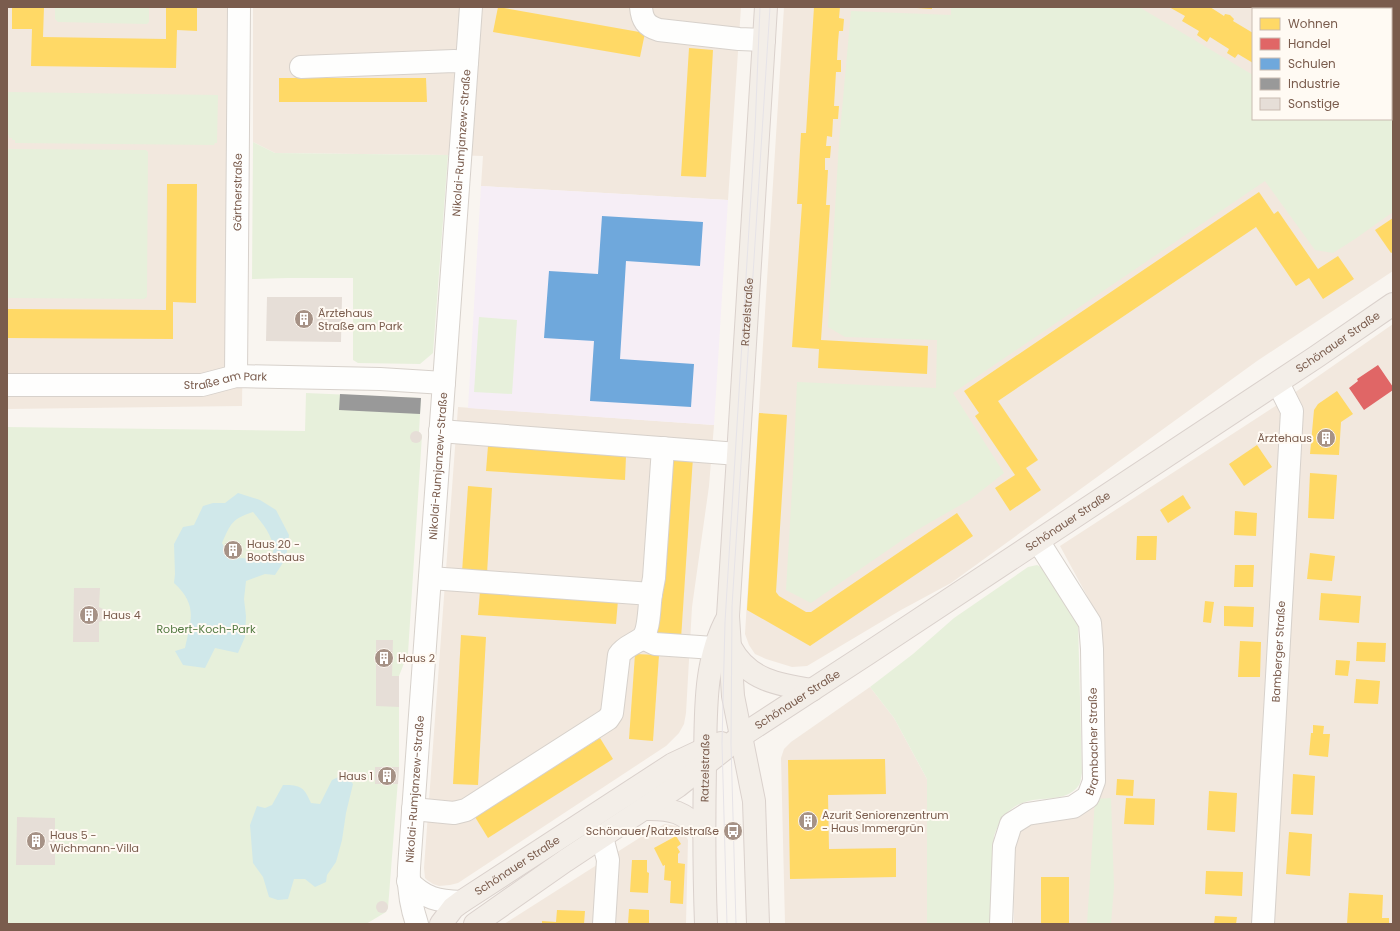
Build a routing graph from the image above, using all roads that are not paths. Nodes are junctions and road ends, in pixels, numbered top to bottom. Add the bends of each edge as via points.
1 (239, 7) edge
2 (471, 7) edge
3 (641, 7) edge
4 (766, 7) edge
5 (764, 40) junction
6 (301, 67) dead end
7 (472, 71) junction
8 (1393, 304) edge
9 (236, 376) junction
10 (444, 383) junction
11 (1278, 383) junction
12 (7, 385) edge
13 (440, 431) junction
14 (663, 448) junction
15 (738, 454) junction
16 (1038, 541) junction
17 (430, 578) junction
18 (651, 594) junction
19 (643, 638) junction
20 (723, 648) junction
21 (812, 690) junction
22 (741, 736) junction
23 (705, 757) junction
24 (413, 809) junction
25 (644, 809) junction
26 (704, 832) junction
27 (602, 837) junction
28 (408, 881) junction
29 (461, 902) junction
30 (417, 924) edge
31 (441, 924) edge
32 (475, 924) edge
33 (604, 924) edge
34 (706, 924) edge
35 (758, 924) edge
36 (1001, 924) edge
37 (1263, 924) edge

1 - 9 street, Gärtnerstraße
2 - 7 street, Nikolai-Rumjanzew-Straße
3 - 5 street via 644,21 650,27 659,30
4 - 5 main road, Ratzelstraße
5 - 15 main road, Ratzelstraße
6 - 7 street via 446,62
7 - 10 street, Nikolai-Rumjanzew-Straße
8 - 11 main road, Schönauer Straße
9 - 10 street, Straße am Park
9 - 12 street, Straße am Park via 202,385
10 - 13 street, Nikolai-Rumjanzew-Straße
11 - 16 main road, Schönauer Straße
11 - 37 street, Bamberger Straße via 1292,411
13 - 14 street
13 - 17 street, Nikolai-Rumjanzew-Straße
14 - 15 street
14 - 18 street
15 - 20 main road, Ratzelstraße via 728,616 719,635
16 - 21 main road, Schönauer Straße
16 - 36 street, Brambacher Straße via 1090,623 1094,781 1088,797 1073,807 1027,814 1011,824 1004,846
17 - 18 street
17 - 24 street, Nikolai-Rumjanzew-Straße
18 - 19 street via 648,626
19 - 20 street via 655,644
19 - 24 street via 619,655 612,713 608,719 466,810 452,813
20 - 21 main road via 746,668 763,678
20 - 22 main road, Ratzelstraße
20 - 23 main road, Ratzelstraße via 707,690
21 - 22 main road, Schönauer Straße
22 - 23 main road, Schönauer Straße
22 - 35 main road, Ratzelstraße via 754,801
23 - 25 main road, Schönauer Straße via 678,786
23 - 26 main road, Ratzelstraße
23 - 29 main road, Schönauer Straße via 673,764
24 - 28 street, Nikolai-Rumjanzew-Straße
25 - 26 main road via 678,812
25 - 27 main road, Schönauer Straße
26 - 34 main road, Ratzelstraße
27 - 32 main road, Schönauer Straße
27 - 33 street via 608,860
28 - 29 street via 434,900
28 - 30 street, Nikolai-Rumjanzew-Straße
29 - 31 main road, Schönauer Straße

